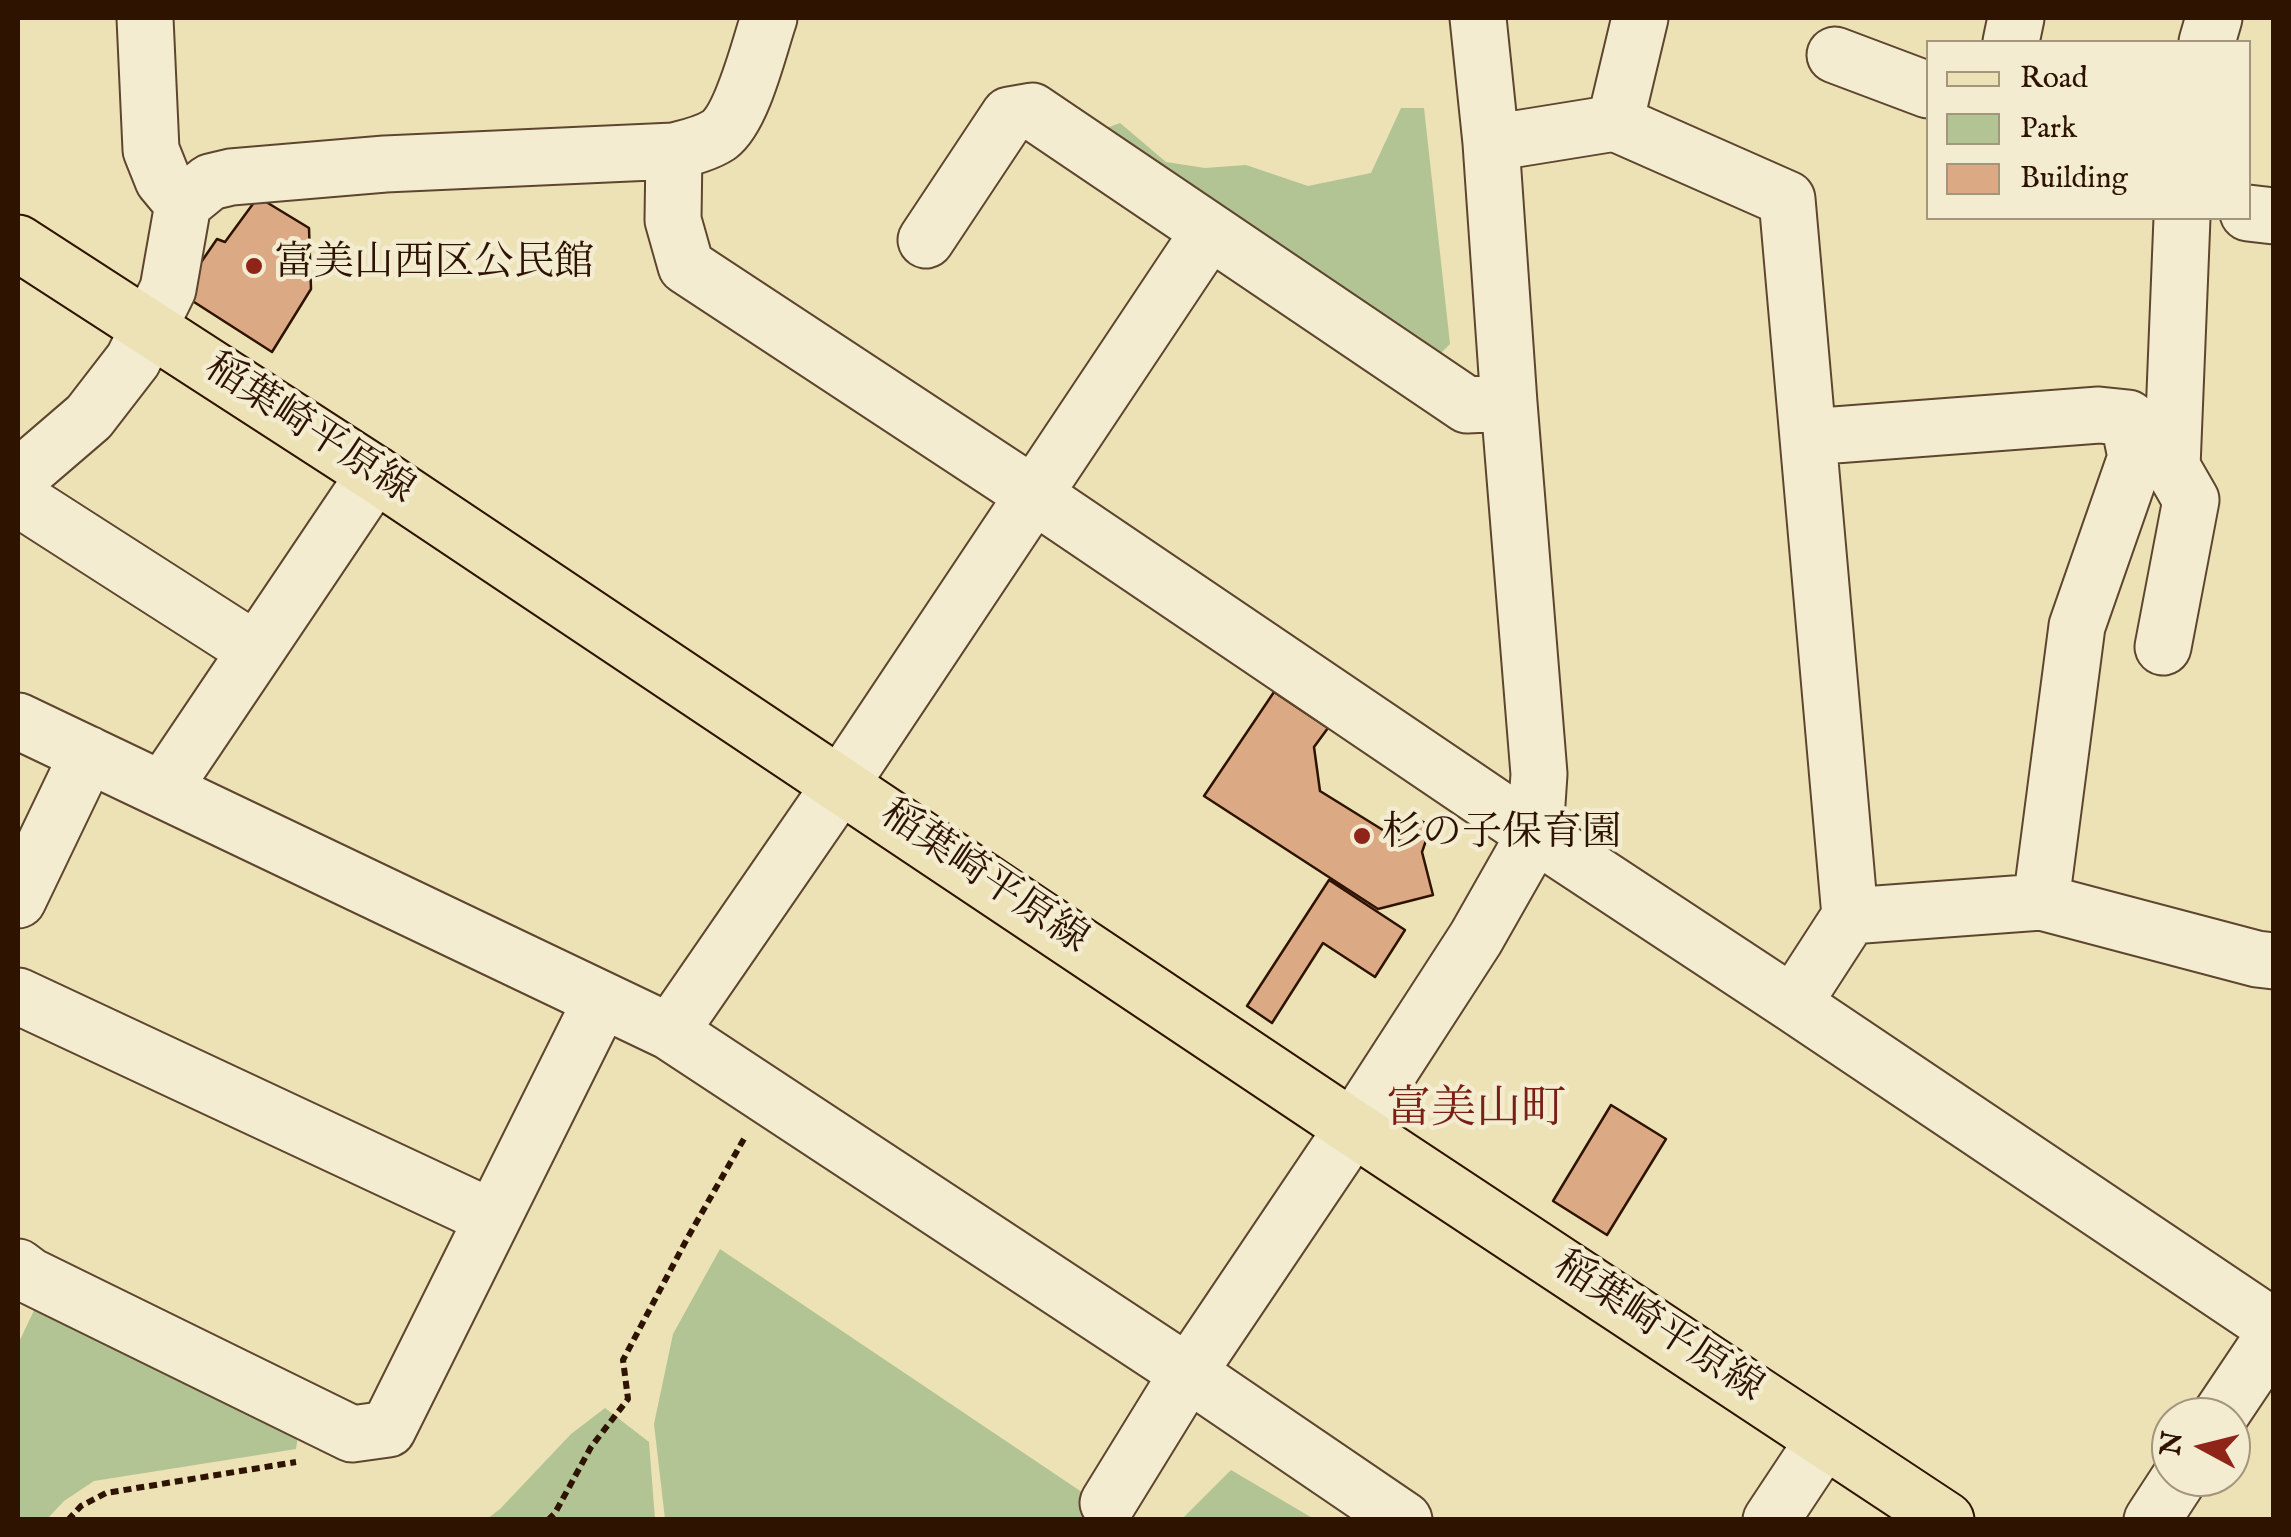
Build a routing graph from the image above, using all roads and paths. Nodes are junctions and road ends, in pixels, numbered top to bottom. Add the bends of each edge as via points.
1 (145, 18) edge
2 (768, 18) edge
3 (1478, 18) edge
4 (1640, 18) edge
5 (1835, 55) dead end
6 (1926, 89) edge
7 (1614, 123) junction
8 (1491, 143) junction
9 (674, 151) junction
10 (183, 204) junction
11 (2182, 220) edge
12 (1209, 232) junction
13 (926, 240) dead end
14 (18, 243) edge
15 (148, 326) junction
16 (1509, 404) junction
17 (1808, 437) junction
18 (375, 474) junction
19 (18, 478) edge
20 (1034, 495) junction
21 (18, 498) edge
22 (2163, 647) dead end
23 (255, 650) junction
24 (18, 720) edge
25 (88, 754) junction
26 (841, 784) junction
27 (162, 789) junction
28 (1535, 834) junction
29 (18, 900) edge
30 (2041, 902) junction
31 (1850, 916) junction
32 (2274, 961) edge
33 (18, 996) edge
34 (601, 1001) junction
35 (1794, 1004) junction
36 (670, 1032) junction
37 (767, 1097) junction
38 (1354, 1128) junction
39 (493, 1218) junction
40 (22, 1282) edge
41 (2274, 1327) edge
42 (2274, 1335) edge
43 (1188, 1373) junction
44 (2232, 1397) edge
45 (352, 1434) junction
46 (1824, 1440) junction
47 (2167, 1497) edge
48 (1108, 1503) dead end
49 (68, 1520) edge
50 (548, 1520) edge
51 (1404, 1520) edge
52 (1772, 1520) edge
53 (1946, 1520) edge
54 (2152, 1520) edge

1 - 10 street via 151,150
2 - 9 street via 745,93 724,132
3 - 8 street
4 - 7 street
5 - 6 street
7 - 8 street
7 - 17 street via 1787,198
8 - 16 street
9 - 10 street via 231,177 210,182
9 - 20 street via 673,220 686,266
10 - 15 street via 168,289
11 - 22 street via 2172,466 2191,500
12 - 13 street via 1032,111 1009,116
12 - 16 street via 1467,405
12 - 20 street
14 - 15 main road, 稲葉崎平原線
15 - 18 main road, 稲葉崎平原線
15 - 19 street via 133,360 88,417
16 - 28 street via 1540,774
17 - 30 street via 2128,418 2136,458 2077,626
17 - 31 street
18 - 23 street
18 - 26 main road, 稲葉崎平原線
20 - 26 street
20 - 28 street
21 - 23 street
23 - 27 street
24 - 25 street
25 - 27 street
25 - 29 street
26 - 36 street
26 - 38 main road, 稲葉崎平原線
27 - 34 street
28 - 35 street
28 - 38 street
30 - 31 street
30 - 32 street
31 - 35 street
33 - 39 street
34 - 36 street
34 - 39 street
35 - 41 street
36 - 37 street
37 - 43 street
37 - 50 path via 623,1360 628,1399
38 - 43 street
38 - 46 main road, 稲葉崎平原線
39 - 45 street via 388,1429
40 - 45 street
42 - 44 street
43 - 48 street
43 - 51 street
45 - 49 path via 341,1454 106,1494
46 - 52 street
46 - 53 main road, 稲葉崎平原線
47 - 54 street

